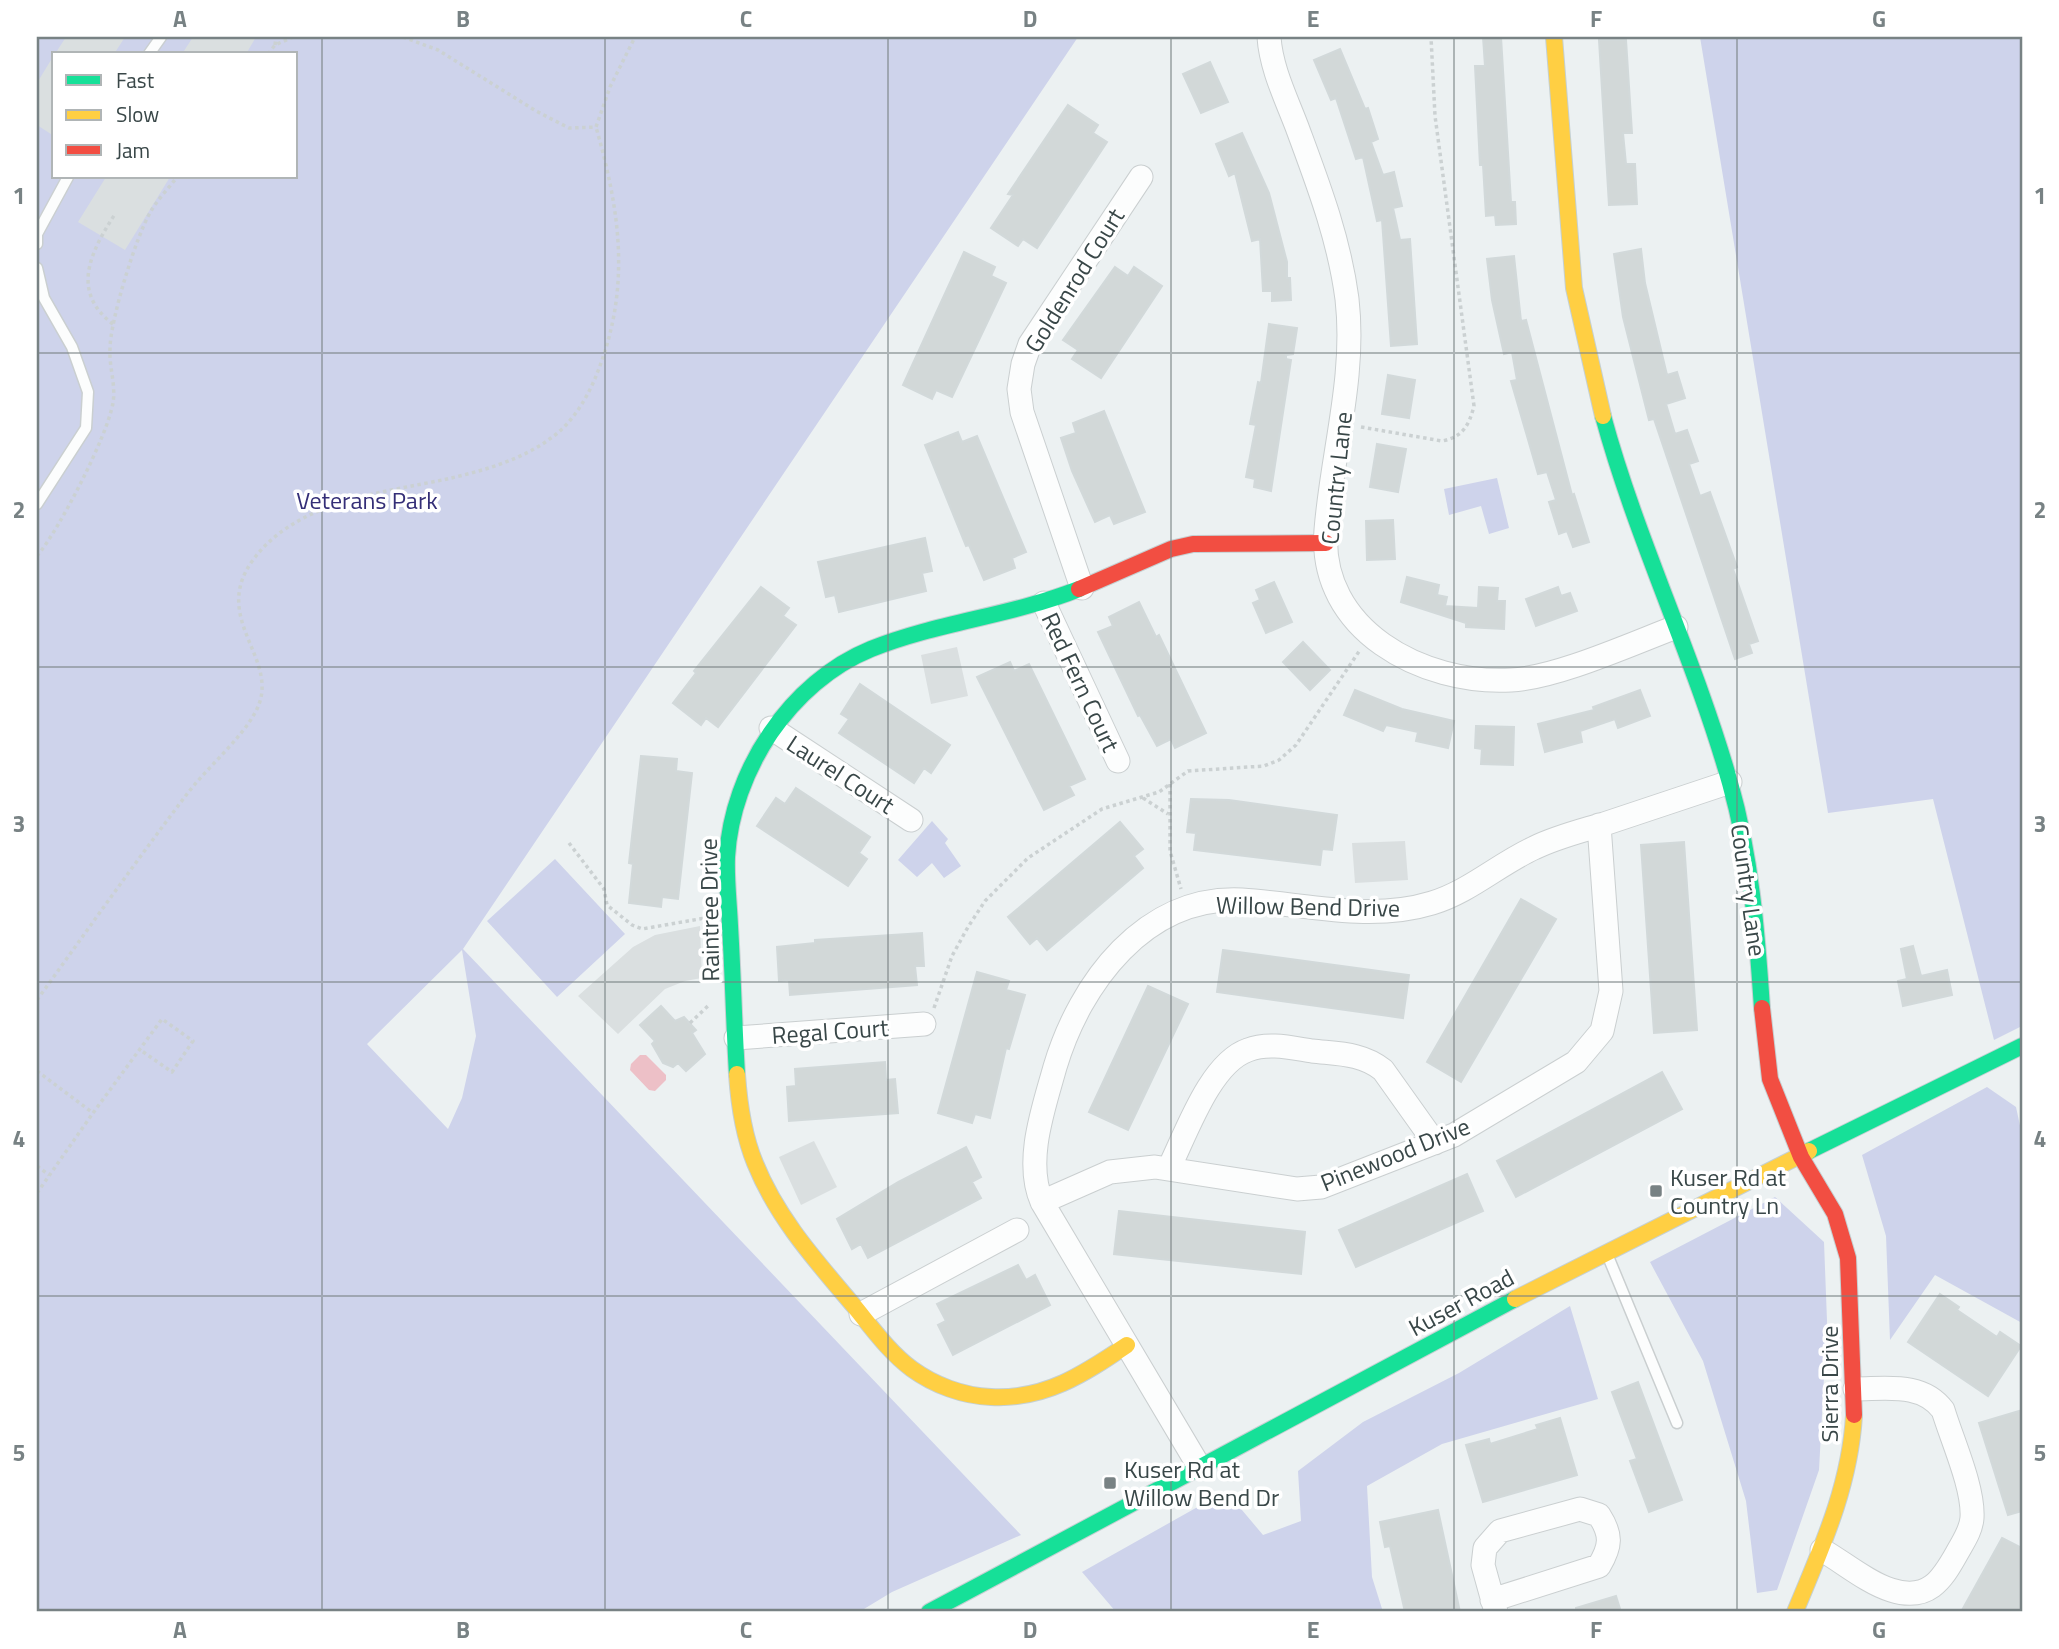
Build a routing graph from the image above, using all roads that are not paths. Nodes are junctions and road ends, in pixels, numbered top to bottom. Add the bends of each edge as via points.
1 (161, 37) edge
2 (1269, 37) edge
3 (1554, 37) edge
4 (150, 52) edge
5 (1141, 177) dead end
6 (67, 178) edge
7 (37, 244) edge
8 (37, 268) edge
9 (41, 301) edge
10 (37, 504) edge
11 (1326, 544) junction
12 (1082, 588) junction
13 (1044, 603) junction
14 (1676, 628) junction
15 (771, 728) junction
16 (1118, 761) dead end
17 (1730, 782) junction
18 (911, 820) dead end
19 (1599, 825) junction
20 (924, 1024) road end
21 (736, 1038) junction
22 (2022, 1046) edge
23 (1435, 1143) junction
24 (1801, 1157) junction
25 (1169, 1168) junction
26 (1042, 1202) junction
27 (1017, 1230) dead end
28 (1606, 1252) junction
29 (861, 1314) junction
30 (1127, 1345) junction
31 (1855, 1389) junction
32 (1677, 1423) dead end
33 (1200, 1468) junction
34 (1822, 1550) junction
35 (1494, 1606) edge
36 (929, 1612) edge
37 (1795, 1612) edge

1 - 4 lane
2 - 11 street, Country Lane via 1274,68 1330,216 1347,302 1349,345
3 - 14 street, Country Lane via 1566,216 1588,359 1607,430
5 - 12 street, Goldenrod Court via 1035,334 1023,364 1022,412
6 - 7 lane via 37,234
8 - 9 lane
9 - 10 lane via 72,347 88,392 86,428
11 - 12 street, Raintree Drive via 1193,544
11 - 14 street, Country Lane via 1330,570 1354,619 1386,649 1420,666 1484,680 1539,676
12 - 13 street, Raintree Drive
13 - 15 street, Raintree Drive via 877,646 822,678
13 - 16 street, Red Fern Court
14 - 17 street, Country Lane
15 - 18 street, Laurel Court
15 - 21 street, Raintree Drive via 756,753 731,818 727,857
17 - 19 street, Willow Bend Drive
17 - 24 street, Country Lane via 1756,917 1765,1054 1770,1079
19 - 23 street, Pinewood Drive via 1611,991 1602,1031 1576,1062
19 - 26 street, Willow Bend Drive via 1537,846 1434,903 1404,910 1374,912 1239,900 1186,908 1152,924 1114,955 1077,1014 1058,1060 1035,1160
20 - 21 street, Regal Court
21 - 29 street, Raintree Drive via 740,1109 768,1190 798,1242
22 - 24 street, Kuser Road
23 - 25 street, Pinewood Drive via 1321,1187 1297,1189
23 - 25 street via 1374,1062 1359,1056 1265,1046 1231,1058 1218,1072
24 - 28 street, Kuser Road
24 - 31 street, Sierra Drive via 1835,1214 1848,1258
25 - 26 street, Pinewood Drive via 1110,1172
26 - 30 street, Willow Bend Drive
27 - 29 street
28 - 32 lane
28 - 33 street, Kuser Road
29 - 30 street, Raintree Drive via 898,1357 921,1375 946,1387 988,1397 1051,1389
30 - 33 street, Willow Bend Drive
31 - 34 street, Sierra Drive via 1852,1453
31 - 34 street via 1909,1389 1935,1399 1943,1410 1972,1518 1942,1580 1927,1590 1890,1590
33 - 36 street, Kuser Road
34 - 37 street, Sierra Drive
35 - 35 street via 1599,1566 1609,1549 1609,1530 1599,1515 1580,1509 1500,1531 1485,1548 1483,1566

